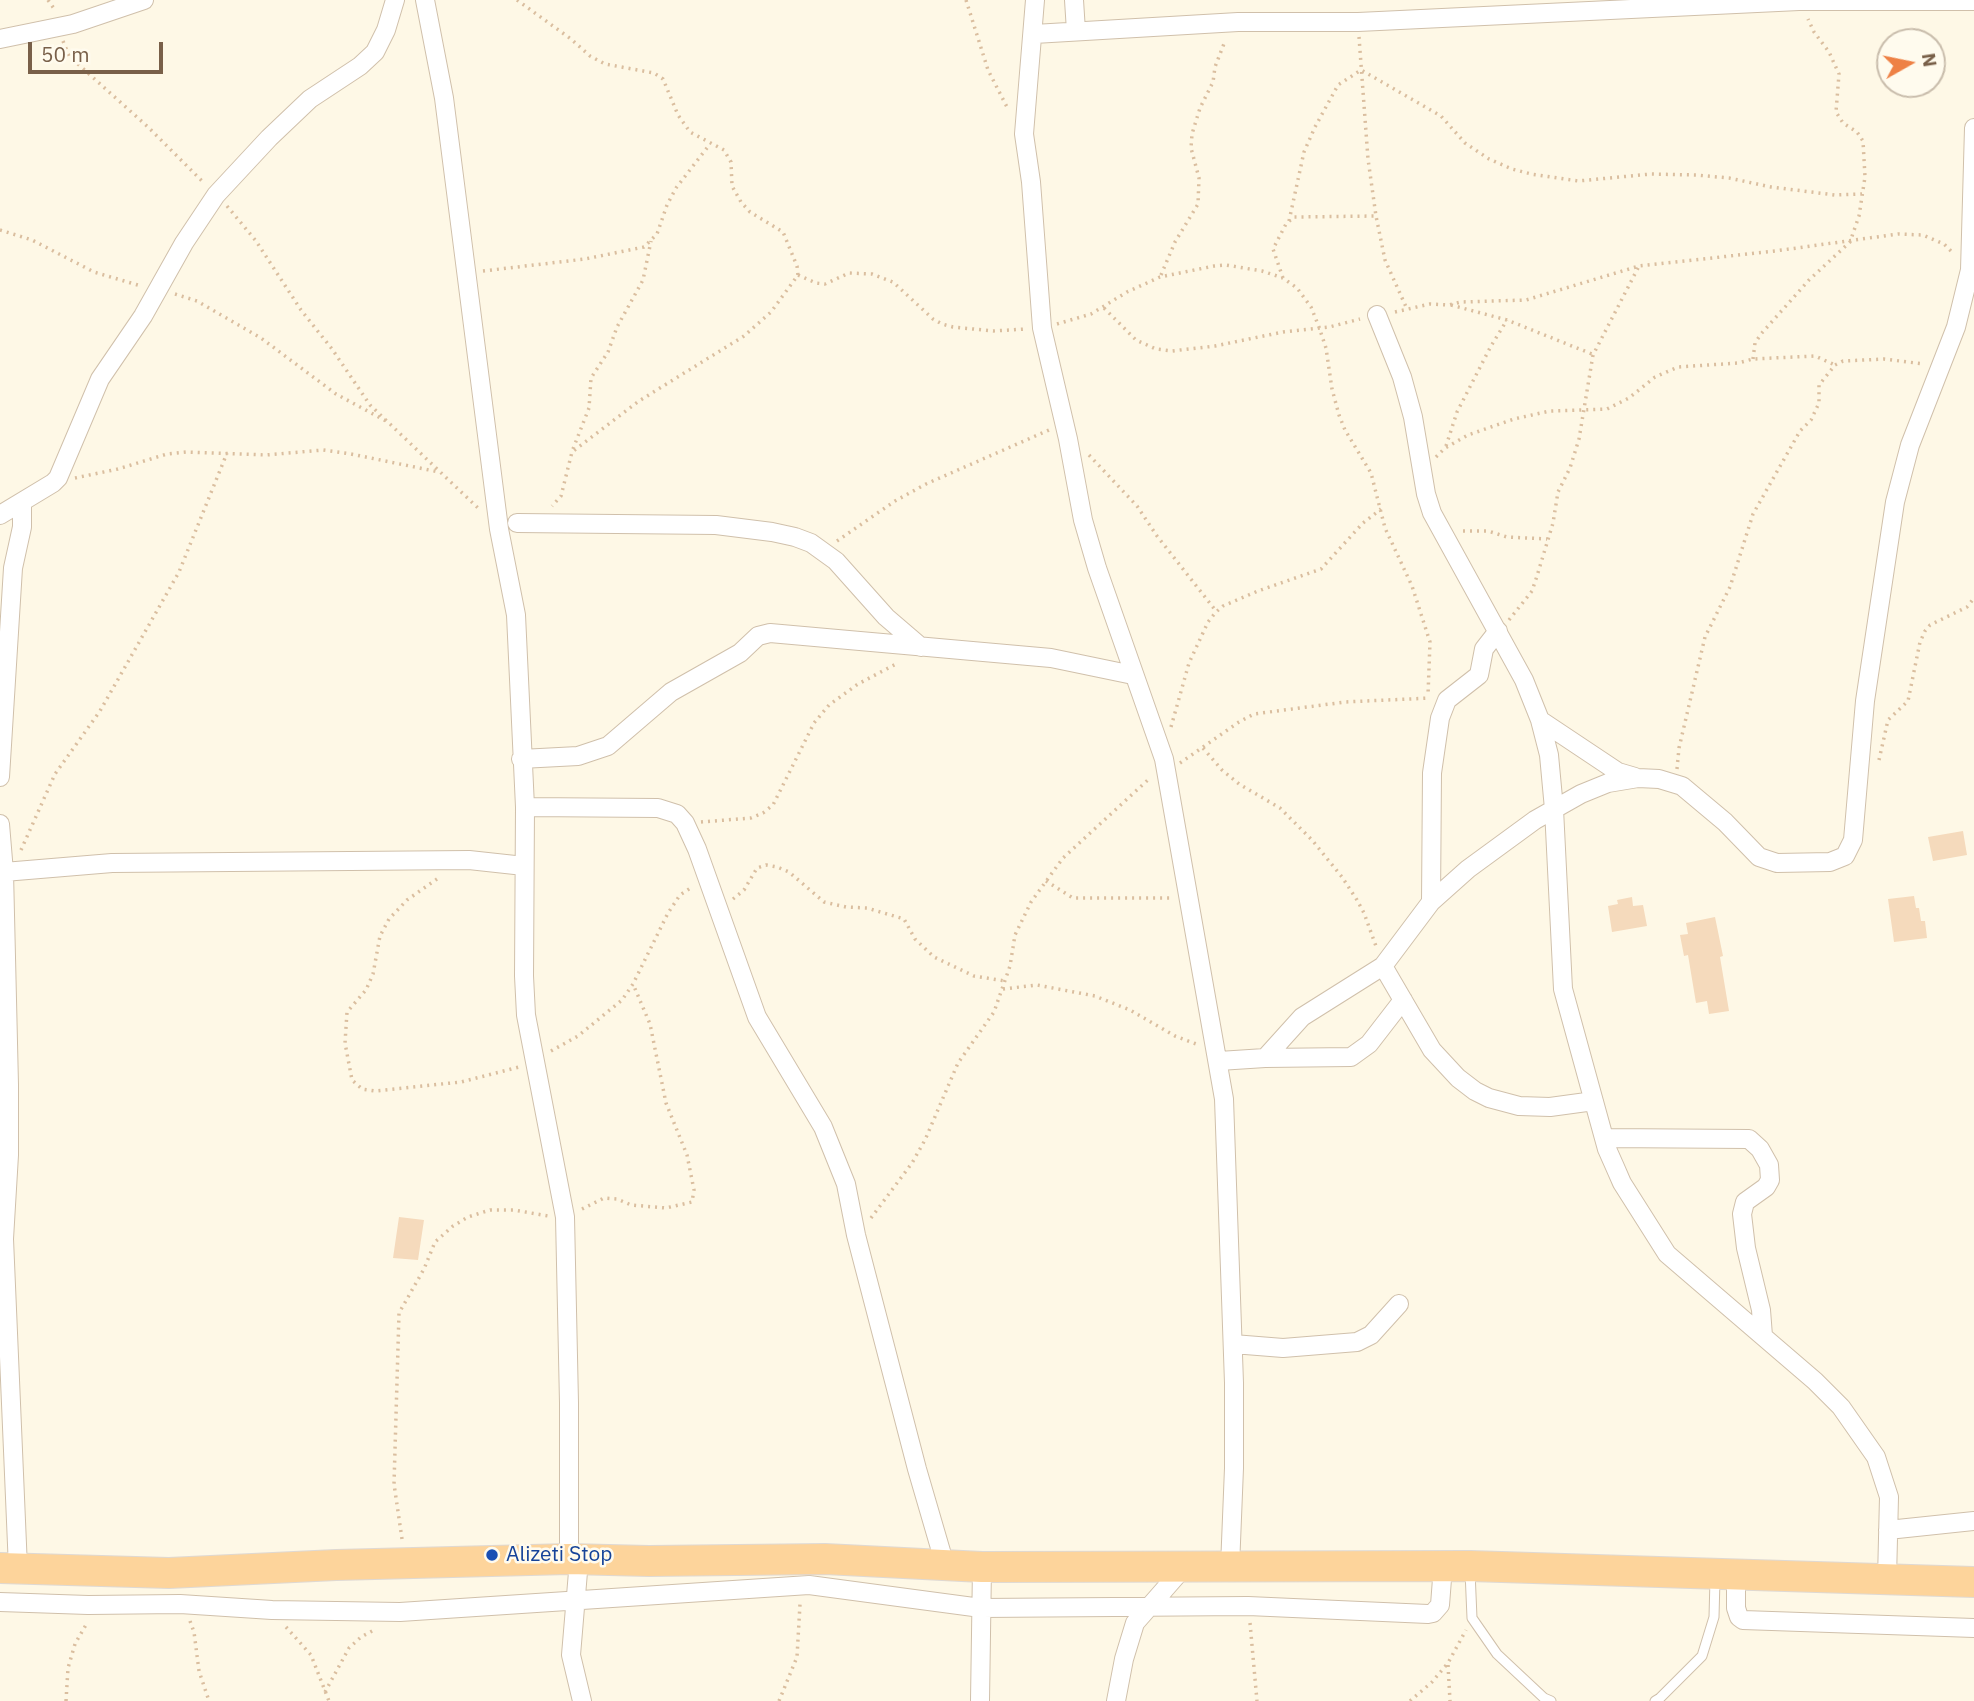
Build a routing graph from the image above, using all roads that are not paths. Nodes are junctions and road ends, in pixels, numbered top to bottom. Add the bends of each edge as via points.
1 (144, 0) edge
2 (395, 0) edge
3 (425, 0) edge
4 (1035, 0) edge
5 (1074, 0) edge
6 (1799, 1) edge
7 (1974, 1) edge
8 (1076, 31) junction
9 (1034, 34) junction
10 (0, 39) edge
11 (1974, 128) edge
12 (1970, 299) edge
13 (1377, 316) road end
14 (23, 502) junction
15 (0, 514) edge
16 (516, 523) road end
17 (1498, 631) junction
18 (921, 647) junction
19 (1133, 674) junction
20 (1540, 720) junction
21 (521, 759) junction
22 (0, 777) edge
23 (1639, 778) junction
24 (525, 807) junction
25 (1554, 809) junction
26 (0, 824) edge
27 (524, 866) junction
28 (9, 871) junction
29 (1431, 902) junction
30 (1383, 966) junction
31 (1403, 1000) junction
32 (1218, 1056) junction
33 (1265, 1058) junction
34 (1594, 1101) junction
35 (1604, 1138) junction
36 (1399, 1304) dead end
37 (1763, 1336) junction
38 (1233, 1344) junction
39 (1974, 1521) edge
40 (1888, 1530) junction
41 (574, 1559) junction
42 (945, 1566) junction
43 (1185, 1566) junction
44 (1456, 1566) junction
45 (982, 1567) junction
46 (1230, 1567) junction
47 (9, 1568) edge
48 (1726, 1574) junction
49 (1887, 1579) junction
50 (1974, 1582) edge
51 (0, 1602) edge
52 (575, 1602) junction
53 (1150, 1606) junction
54 (981, 1608) junction
55 (1974, 1628) edge
56 (582, 1701) edge
57 (980, 1701) edge
58 (1115, 1701) edge
59 (1551, 1701) edge
60 (1654, 1701) edge

1 - 10 street via 62,26
2 - 14 street via 375,52 310,99 216,195 100,379 60,474
3 - 21 street via 444,99 499,530 516,615
4 - 9 street
5 - 8 street
6 - 7 street
6 - 8 street
8 - 9 street
9 - 19 street via 1024,134 1042,328 1086,532
11 - 12 street
12 - 23 street via 1910,445 1895,502 1865,701 1853,840 1845,856 1794,865 1759,857 1682,786
13 - 17 street via 1402,377 1426,494 1441,531
14 - 15 street
14 - 22 street via 13,568
16 - 18 street via 730,527 795,537 823,551
17 - 20 street
17 - 29 street via 1484,649 1476,679 1447,700 1440,718 1434,745
18 - 19 street via 1051,658
18 - 21 street via 762,635 740,653 671,692 607,746 578,756
19 - 32 street via 1165,765
20 - 23 street via 1618,772
20 - 25 street
21 - 24 street
23 - 25 street via 1608,783
24 - 27 street
24 - 42 street via 658,808 677,814 685,823 757,1017 823,1127 846,1184
25 - 29 street via 1468,869
25 - 34 street via 1563,989
26 - 28 street
27 - 28 street via 469,860 112,863
27 - 41 street via 526,1016 565,1217
28 - 47 street via 9,1156 4,1239
29 - 30 street
30 - 31 street
30 - 33 street via 1302,1017
31 - 33 street via 1369,1044 1351,1058
31 - 34 street via 1432,1049 1475,1091 1519,1106
32 - 33 street
32 - 38 street via 1227,1133
34 - 35 street
35 - 37 street via 1622,1183 1667,1254
35 - 37 street via 1749,1139 1760,1149 1769,1165 1770,1180 1745,1202 1742,1214
36 - 38 street via 1371,1335 1357,1342 1283,1348
37 - 40 street via 1841,1408 1876,1457 1889,1497
38 - 46 street
39 - 40 street
40 - 49 street
41 - 42 highway via 825,1559
41 - 47 highway via 169,1573
41 - 52 street
42 - 45 highway
43 - 45 highway
43 - 46 highway
43 - 53 street
44 - 46 highway
44 - 48 highway
44 - 53 street via 1433,1613
44 - 59 lane via 1472,1618 1497,1654
45 - 54 street
48 - 49 highway
48 - 55 street via 1743,1620
48 - 60 lane via 1702,1656
49 - 50 highway
51 - 52 street via 400,1612
52 - 54 street via 810,1586
52 - 56 street via 571,1655
53 - 54 street
53 - 58 street via 1135,1623
54 - 57 street

